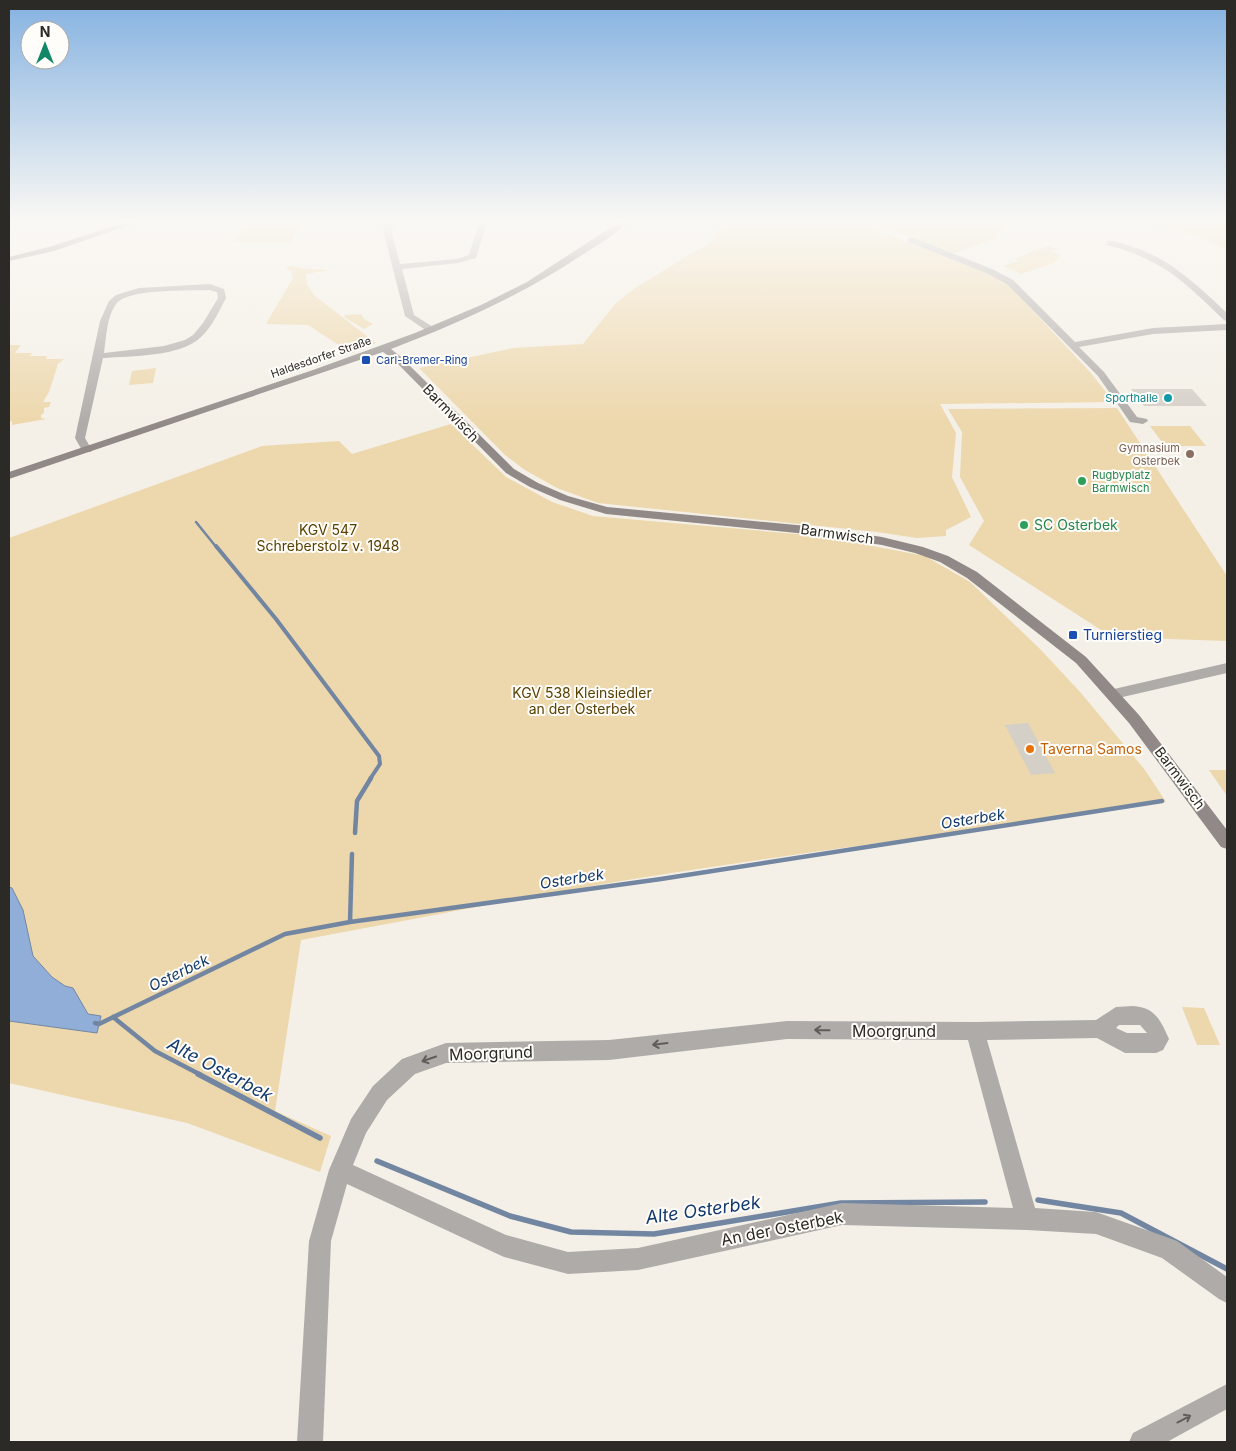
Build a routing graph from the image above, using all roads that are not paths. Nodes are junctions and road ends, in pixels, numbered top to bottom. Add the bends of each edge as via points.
1 (162, 290) edge
2 (217, 290) edge
3 (403, 290) edge
4 (518, 290) edge
5 (1018, 290) edge
6 (1197, 290) edge
7 (1227, 318) edge
8 (1227, 326) edge
9 (430, 329) junction
10 (1073, 345) junction
11 (384, 348) junction
12 (99, 356) junction
13 (1143, 421) dead end
14 (87, 450) junction
15 (9, 476) edge
16 (1227, 668) edge
17 (1114, 694) junction
18 (1227, 842) edge
19 (1099, 1029) dead end
20 (975, 1031) junction
21 (340, 1170) junction
22 (1027, 1219) junction
23 (1227, 1291) edge
24 (1227, 1396) edge
25 (310, 1442) edge
26 (1142, 1442) edge

1 - 12 street via 139,291 113,300 106,310
2 - 12 street via 222,298 197,336 189,341 160,349
3 - 9 street via 410,316
4 - 9 street, Haldesdorfer Straße
5 - 10 street
6 - 7 street
8 - 10 street via 1153,331
9 - 11 street, Haldesdorfer Straße
10 - 13 street via 1101,374 1134,420
11 - 14 street, Haldesdorfer Straße
11 - 17 street, Barmwisch via 510,471 534,485 606,510 807,530 920,550 972,575 1081,660
12 - 14 street via 80,438
14 - 15 street, Haldesdorfer Straße
16 - 17 street
17 - 18 street, Barmwisch
19 - 20 street, Moorgrund
20 -> 21 street, Moorgrund via 787,1030 609,1050 446,1053 409,1066 380,1093 358,1126
20 - 22 street
21 - 22 street, An der Osterbek via 504,1246 568,1263 638,1259 842,1214
21 - 25 street, Moorgrund via 320,1241
22 - 23 street, An der Osterbek via 1096,1223 1169,1249
26 -> 24 street

